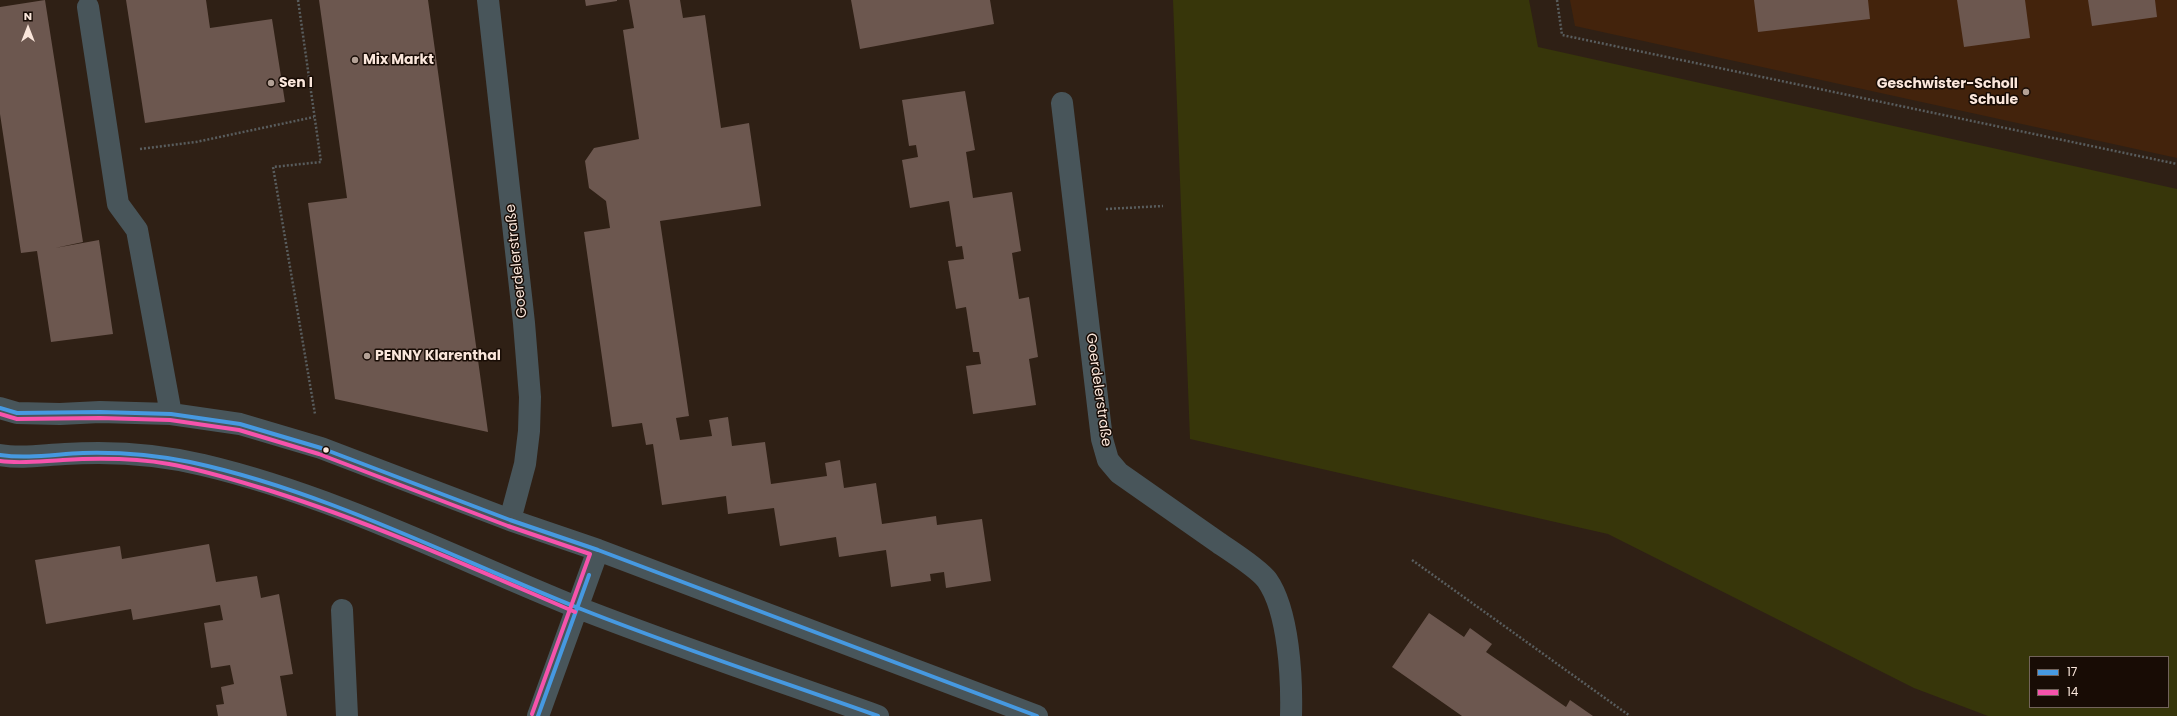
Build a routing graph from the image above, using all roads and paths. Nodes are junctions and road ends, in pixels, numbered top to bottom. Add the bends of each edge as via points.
1 (298, 0) edge
2 (488, 0) edge
3 (1557, 0) edge
4 (88, 7) dead end
5 (1062, 103) dead end
6 (314, 117) junction
7 (110, 152) junction
8 (2177, 164) edge
9 (1163, 206) dead end
10 (1076, 211) junction
11 (0, 408) edge
12 (171, 414) junction
13 (321, 448) junction
14 (0, 456) edge
15 (510, 520) junction
16 (598, 550) junction
17 (1412, 560) dead end
18 (576, 607) junction
19 (342, 610) dead end
20 (347, 716) edge
21 (538, 716) edge
22 (878, 716) edge
23 (1037, 716) edge
24 (1291, 716) edge
25 (1630, 716) edge

1 - 6 path
2 - 15 street, Goerdelerstraße via 530,397 525,464
3 - 8 path via 1562,35
4 - 7 street
5 - 10 street, Goerdelerstraße
6 - 7 path via 196,142
6 - 13 path via 321,162 273,167
7 - 12 street via 118,204 137,230
9 - 10 path
10 - 24 street, Goerdelerstraße via 1102,439 1108,460 1119,473 1234,553 1266,579 1276,596 1288,647 1292,684
11 - 12 street via 17,413
12 - 13 street via 240,424
13 - 15 street
14 - 18 street via 117,453 168,457 205,465 301,493 397,530
15 - 16 street
16 - 18 street
16 - 23 street
17 - 25 path
18 - 21 street
18 - 22 street
19 - 20 street

